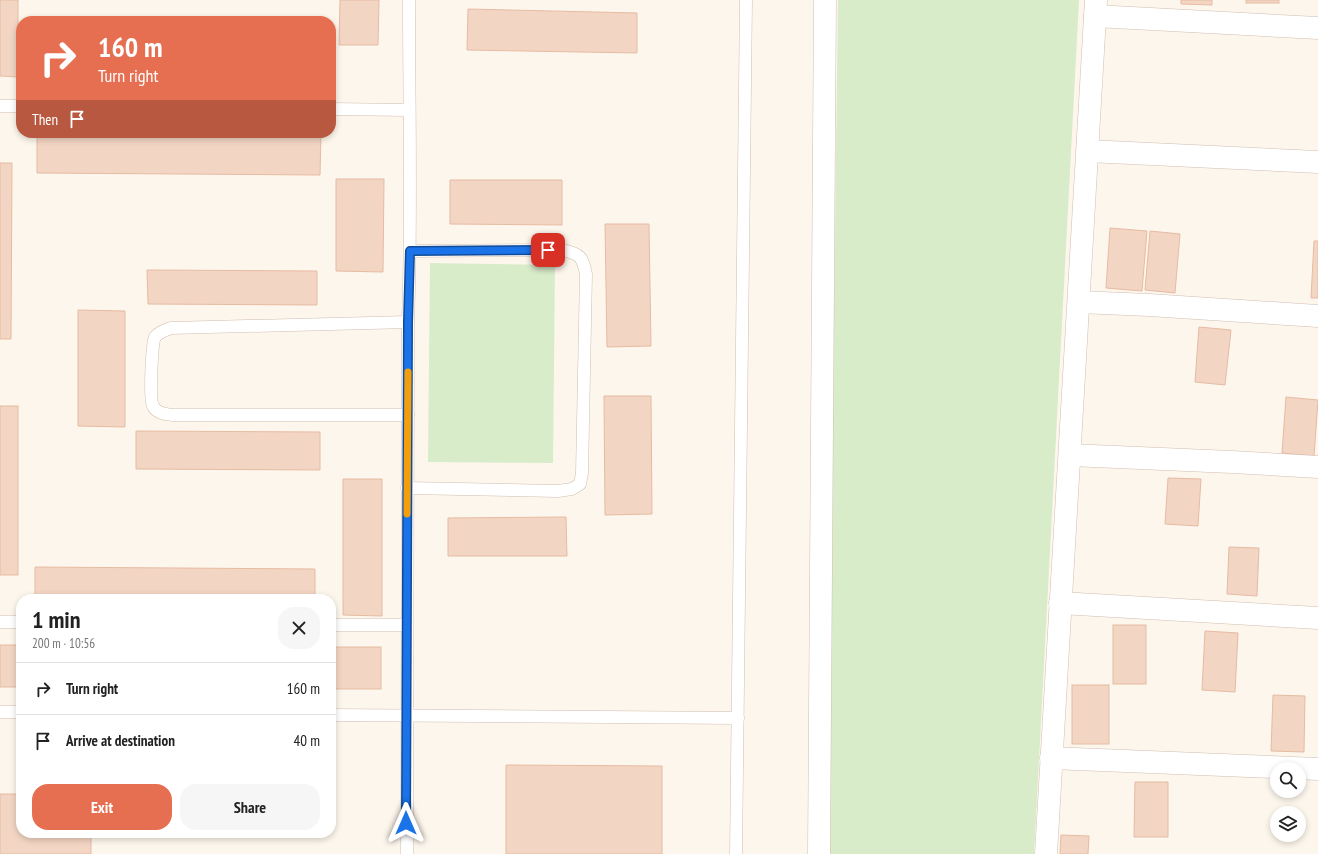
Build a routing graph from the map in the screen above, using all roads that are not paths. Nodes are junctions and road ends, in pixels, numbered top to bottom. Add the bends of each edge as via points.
1 (409, 0) edge
2 (746, 0) edge
3 (825, 0) edge
4 (1096, 8) edge
5 (1318, 28) edge
6 (0, 106) edge
7 (16, 106) edge
8 (336, 109) edge
9 (409, 110) junction
10 (1088, 151) junction
11 (1318, 162) edge
12 (410, 251) junction
13 (1079, 302) junction
14 (1318, 316) edge
15 (408, 322) junction
16 (408, 415) junction
17 (1070, 455) junction
18 (1318, 467) edge
19 (407, 488) junction
20 (1060, 603) junction
21 (1318, 618) edge
22 (0, 622) edge
23 (16, 622) edge
24 (336, 625) edge
25 (407, 625) junction
26 (0, 712) edge
27 (16, 712) edge
28 (336, 715) edge
29 (406, 715) junction
30 (738, 718) junction
31 (1051, 758) junction
32 (1318, 769) edge
33 (407, 854) edge
34 (736, 854) edge
35 (819, 854) edge
36 (1046, 854) edge

1 - 9 lane
2 - 30 lane
3 - 35 street
4 - 5 street
4 - 10 street
6 - 7 lane
8 - 9 lane
9 - 12 lane
10 - 11 street
10 - 13 street
12 - 15 lane
12 - 19 lane via 563,250 576,254 584,261 586,282 580,484 572,489 558,491
13 - 14 street via 1149,304
13 - 17 street
15 - 16 lane
15 - 16 lane via 171,328 161,332 154,339 150,394 153,407 160,413 172,415
16 - 19 lane
17 - 18 street
17 - 20 street
19 - 25 lane
20 - 21 street
20 - 31 street
22 - 23 lane
24 - 25 lane
25 - 29 lane
26 - 27 lane
28 - 29 lane
29 - 30 lane
29 - 33 lane
30 - 34 lane
31 - 32 street
31 - 36 street

